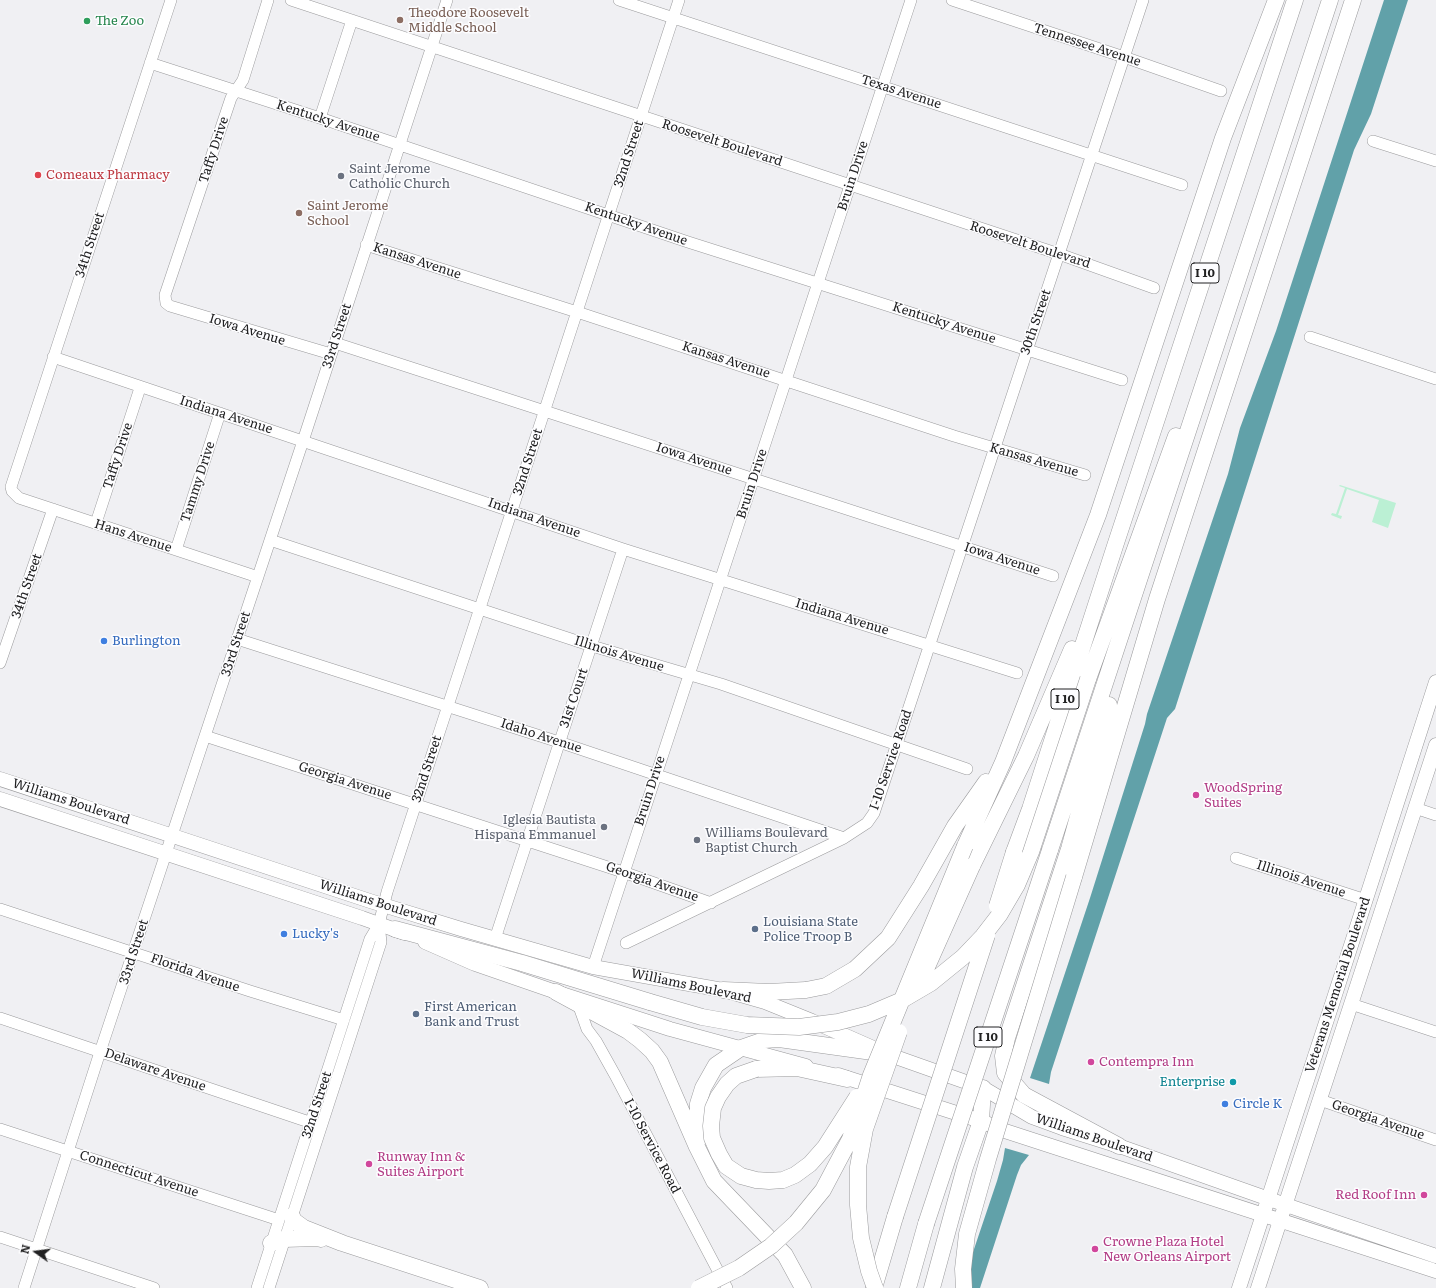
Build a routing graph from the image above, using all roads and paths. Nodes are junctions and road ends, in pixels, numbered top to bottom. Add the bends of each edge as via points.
1 (171, 0) edge
2 (268, 0) edge
3 (290, 0) edge
4 (447, 0) edge
5 (619, 0) edge
6 (679, 0) edge
7 (911, 0) edge
8 (952, 0) edge
9 (1143, 0) edge
10 (1276, 0) edge
11 (1295, 0) edge
12 (1330, 0) edge
13 (1353, 0) edge
14 (673, 18) junction
15 (352, 20) junction
16 (432, 47) junction
17 (1124, 57) junction
18 (150, 63) junction
19 (882, 86) junction
20 (236, 90) junction
21 (1221, 91) dead end
22 (641, 116) junction
23 (320, 118) junction
24 (1289, 124) junction
25 (1373, 141) dead end
26 (399, 144) junction
27 (1091, 156) junction
28 (1436, 161) edge
29 (1182, 185) dead end
30 (850, 186) junction
31 (609, 215) junction
32 (366, 245) junction
33 (1059, 254) junction
34 (818, 282) junction
35 (1154, 288) dead end
36 (166, 302) joint
37 (577, 312) junction
38 (1310, 337) dead end
39 (335, 343) junction
40 (1027, 349) junction
41 (331, 354) junction
42 (52, 357) junction
43 (1436, 379) edge
44 (786, 380) junction
45 (1122, 380) dead end
46 (140, 388) junction
47 (545, 410) junction
48 (220, 413) junction
49 (303, 441) junction
50 (994, 448) junction
51 (1086, 475) dead end
52 (754, 479) junction
53 (12, 491) joint
54 (53, 509) junction
55 (512, 511) junction
56 (96, 524) junction
57 (270, 540) junction
58 (962, 545) junction
59 (1115, 546) junction
60 (623, 549) junction
61 (176, 550) junction
62 (1053, 576) dead end
63 (258, 577) junction
64 (720, 579) junction
65 (1136, 590) junction
66 (479, 610) junction
67 (237, 639) junction
68 (930, 644) junction
69 (592, 646) junction
70 (0, 663) edge
71 (1017, 673) dead end
72 (688, 674) junction
73 (1436, 682) edge
74 (447, 706) junction
75 (1427, 709) junction
76 (205, 736) junction
77 (559, 742) junction
78 (1436, 744) edge
79 (897, 745) junction
80 (1003, 762) junction
81 (967, 768) dead end
82 (1427, 772) junction
83 (656, 774) junction
84 (0, 779) edge
85 (0, 786) edge
86 (30, 789) junction
87 (0, 799) edge
88 (415, 804) junction
89 (1415, 808) junction
90 (1436, 815) edge
91 (172, 835) junction
92 (844, 838) junction
93 (526, 840) junction
94 (166, 853) junction
95 (1236, 858) dead end
96 (1376, 868) junction
97 (624, 872) junction
98 (1366, 900) junction
99 (711, 903) junction
100 (384, 906) junction
101 (0, 909) edge
102 (379, 924) junction
103 (395, 929) junction
104 (494, 939) junction
105 (626, 943) dead end
106 (134, 952) junction
107 (593, 967) junction
108 (722, 990) junction
109 (556, 992) junction
110 (578, 1004) junction
111 (1351, 1004) junction
112 (0, 1018) edge
113 (344, 1020) junction
114 (1436, 1032) edge
115 (343, 1042) junction
116 (742, 1048) junction
117 (100, 1052) junction
118 (887, 1054) junction
119 (1315, 1058) junction
120 (871, 1075) junction
121 (847, 1078) junction
122 (1326, 1079) junction
123 (983, 1088) junction
124 (1320, 1100) junction
125 (980, 1121) junction
126 (316, 1124) junction
127 (0, 1129) edge
128 (1005, 1131) junction
129 (1436, 1140) edge
130 (1119, 1146) junction
131 (696, 1147) junction
132 (68, 1151) junction
133 (965, 1167) junction
134 (1269, 1199) junction
135 (1286, 1205) junction
136 (1264, 1214) junction
137 (285, 1218) junction
138 (1281, 1220) junction
139 (0, 1237) edge
140 (278, 1241) junction
141 (342, 1243) junction
142 (36, 1249) junction
143 (1436, 1256) edge
144 (1436, 1271) edge
145 (24, 1288) edge
146 (154, 1288) edge
147 (257, 1288) edge
148 (268, 1288) edge
149 (480, 1288) edge
150 (700, 1288) edge
151 (727, 1288) edge
152 (803, 1288) edge
153 (875, 1288) edge
154 (908, 1288) edge
155 (932, 1288) edge
156 (964, 1288) edge
157 (1239, 1288) edge
158 (1258, 1288) edge

1 - 18 street, 34th Street
2 - 20 street, Taffy Drive via 244,80
3 - 15 street, Roosevelt Boulevard
4 - 16 street, 33rd Street
5 - 14 street, Texas Avenue
6 - 14 street, 32nd Street
7 - 19 street, Bruin Drive
8 - 17 street, Tennessee Avenue
9 - 17 street, 30th Street
10 - 80 highway via 1223,138 1098,514
11 - 59 highway, I 10
12 - 24 highway, I 10
13 - 156 highway, bridge via 1157,599 988,1159 967,1234 963,1269
14 - 19 street, Texas Avenue
14 - 22 street, 32nd Street
15 - 16 street, Roosevelt Boulevard
15 - 23 street
16 - 22 street, Roosevelt Boulevard
16 - 26 street, 33rd Street
17 - 21 street, Tennessee Avenue
17 - 27 street, 30th Street
18 - 20 street, Kentucky Avenue
18 - 42 street, 34th Street
19 - 27 street, Texas Avenue
19 - 30 street, Bruin Drive
20 - 23 street, Kentucky Avenue
20 - 36 street, Taffy Drive via 231,98 168,288
22 - 30 street, Roosevelt Boulevard
22 - 31 street, 32nd Street
23 - 26 street, Kentucky Avenue
24 - 65 highway, I 10
24 - 103 highway, bridge via 1088,679 1031,852 1017,885 1000,914 963,957 931,983 902,1000 869,1014 838,1022 792,1027 746,1025 702,1016
25 - 28 street
26 - 31 street, Kentucky Avenue
26 - 32 street, 33rd Street
27 - 29 street, Texas Avenue
27 - 33 street, 30th Street
30 - 33 street, Roosevelt Boulevard
30 - 34 street, Bruin Drive
31 - 34 street, Kentucky Avenue
31 - 37 street, 32nd Street
32 - 37 street, Kansas Avenue
32 - 39 street, 33rd Street
33 - 35 street, Roosevelt Boulevard
33 - 40 street, 30th Street
34 - 40 street, Kentucky Avenue
34 - 44 street, Bruin Drive
36 - 41 street, Iowa Avenue via 170,306
37 - 44 street, Kansas Avenue
37 - 47 street, 32nd Street
38 - 43 street
39 - 41 street, 33rd Street
39 - 47 street, Iowa Avenue
40 - 45 street, Kentucky Avenue
40 - 50 street, 30th Street
41 - 49 street, 33rd Street
42 - 46 street, Indiana Avenue
42 - 53 street, 34th Street via 11,487
44 - 50 street, Kansas Avenue
44 - 52 street, Bruin Drive
46 - 48 street, Indiana Avenue
46 - 56 street, Taffy Drive
47 - 52 street, Iowa Avenue
47 - 55 street, 32nd Street
48 - 49 street, Indiana Avenue
48 - 61 street, Tammy Drive
49 - 55 street, Indiana Avenue
49 - 57 street, 33rd Street
50 - 51 street, Kansas Avenue
50 - 58 street, 30th Street
52 - 58 street, Iowa Avenue
52 - 64 street, Bruin Drive
53 - 54 street, Hans Avenue via 19,498
54 - 56 street, Hans Avenue
54 - 70 street, 34th Street
55 - 60 street, Indiana Avenue
55 - 66 street, 32nd Street
56 - 61 street, Hans Avenue
57 - 63 street, 33rd Street
57 - 66 street, Illinois Avenue
58 - 62 street, Iowa Avenue
58 - 68 street, 30th Street
59 - 153 highway, I 10, bridge via 895,1217
59 - 153 highway, bridge via 1026,756 972,866 905,1016 865,1129 858,1167 858,1205 861,1238
60 - 64 street, Indiana Avenue
60 - 69 street, 31st Court
61 - 63 street, Hans Avenue
63 - 67 street, 33rd Street
64 - 68 street, Indiana Avenue
64 - 72 street, Bruin Drive
65 - 130 highway via 1112,695 1069,849 1003,1056 1005,1073 1024,1095
65 - 154 highway, I 10, bridge via 926,1224
66 - 69 street, Illinois Avenue
66 - 74 street, 32nd Street
67 - 74 street, Idaho Avenue
67 - 76 street, 33rd Street
68 - 71 street, Indiana Avenue
68 - 79 street, I-10 Service Road
69 - 72 street, Illinois Avenue
69 - 77 street, 31st Court
72 - 79 street, Illinois Avenue
72 - 83 street, Bruin Drive
73 - 75 main road, Veterans Memorial Boulevard
74 - 77 street, Idaho Avenue
74 - 88 street, 32nd Street
75 - 82 main road via 1431,717 1417,762 1419,769
75 - 96 main road, Veterans Memorial Boulevard
76 - 88 street, Georgia Avenue
76 - 91 street, 33rd Street
77 - 83 street, Idaho Avenue
77 - 93 street, 31st Court
78 - 82 main road, Veterans Memorial Boulevard
79 - 81 street, Illinois Avenue
79 - 92 street, I-10 Service Road via 874,813 867,823
80 - 108 highway via 955,826 888,938 855,969 826,986 769,992
80 - 120 highway, bridge via 965,846
82 - 89 main road, Veterans Memorial Boulevard
83 - 92 street, Idaho Avenue
83 - 97 street, Bruin Drive
84 - 86 main road, Williams Boulevard
85 - 86 main road
86 - 91 main road, Williams Boulevard
87 - 94 main road, Williams Boulevard
88 - 93 street, Georgia Avenue
88 - 100 street, 32nd Street
89 - 90 street
89 - 111 main road, Veterans Memorial Boulevard
91 - 94 street, 33rd Street
91 - 100 main road, Williams Boulevard
92 - 99 street, I-10 Service Road
93 - 97 street, Georgia Avenue
93 - 104 street, 31st Court
94 - 102 main road, Williams Boulevard
94 - 106 street, 33rd Street
95 - 98 street, Illinois Avenue
96 - 98 main road, Veterans Memorial Boulevard
96 - 111 main road via 1385,871 1386,877 1356,971
97 - 99 street, Georgia Avenue
97 - 107 street, Bruin Drive
98 - 119 main road, Veterans Memorial Boulevard
99 - 105 street, I-10 Service Road
100 - 102 street, 32nd Street
100 - 104 main road, Williams Boulevard
101 - 106 street, Florida Avenue
102 - 103 main road, Williams Boulevard
102 - 113 street, 32nd Street via 370,939
102 - 115 street, 32nd Street via 381,942
103 - 109 main road, Williams Boulevard via 475,964
104 - 107 main road, Williams Boulevard
106 - 113 street, Florida Avenue
106 - 117 street, 33rd Street
107 - 108 main road, Williams Boulevard
108 - 118 main road, Williams Boulevard via 765,1002
109 - 110 highway
109 - 116 main road, Williams Boulevard via 670,1029
110 - 131 highway via 628,1031 652,1051 660,1062
110 - 151 street, I-10 Service Road via 587,1029 615,1075
111 - 114 street
111 - 122 main road, Veterans Memorial Boulevard
112 - 117 street, Delaware Avenue
113 - 115 street, 32nd Street
115 - 126 street, 32nd Street
116 - 118 highway via 764,1040 779,1039
116 - 121 main road, Williams Boulevard
116 - 131 highway via 716,1065 703,1088 698,1104
117 - 126 street, Delaware Avenue
117 - 132 street, 33rd Street
118 - 123 main road, Williams Boulevard
119 - 122 main road via 1318,1073
119 - 134 main road, Veterans Memorial Boulevard
120 - 121 highway, bridge via 825,1147 810,1164 795,1175 783,1180 756,1180 741,1176 726,1166 712,1138 711,1126 713,1108 718,1097 736,1076 756,1069 797,1068
120 - 150 highway, bridge via 850,1140 823,1190 811,1206 771,1246 739,1268
121 - 125 main road, Williams Boulevard
122 - 124 main road, Veterans Memorial Boulevard
123 - 125 highway
123 - 130 main road, Williams Boulevard via 1032,1117
124 - 129 street, Georgia Avenue
124 - 135 main road, Veterans Memorial Boulevard
125 - 128 main road, Williams Boulevard
125 - 133 highway
126 - 137 street, 32nd Street
127 - 132 street, Connecticut Avenue
128 - 133 highway via 990,1132 982,1138
128 - 136 main road, Williams Boulevard
130 - 134 main road, Williams Boulevard
131 - 152 highway via 714,1181 785,1255
132 - 137 street, Connecticut Avenue
132 - 142 street, 33rd Street
133 - 155 highway
134 - 135 main road, Williams Boulevard
134 - 136 main road, Veterans Memorial Boulevard
135 - 138 main road, Veterans Memorial Boulevard
135 - 143 main road, Williams Boulevard
136 - 138 main road, Williams Boulevard
136 - 157 main road, Veterans Memorial Boulevard
137 - 140 street, 32nd Street
137 - 141 highway
138 - 144 main road, Williams Boulevard
138 - 158 main road, Veterans Memorial Boulevard
139 - 142 street
140 - 141 highway via 316,1238
140 - 147 street, 32nd Street
140 - 148 street, 32nd Street
141 - 149 highway
142 - 145 street, 33rd Street
142 - 146 street

